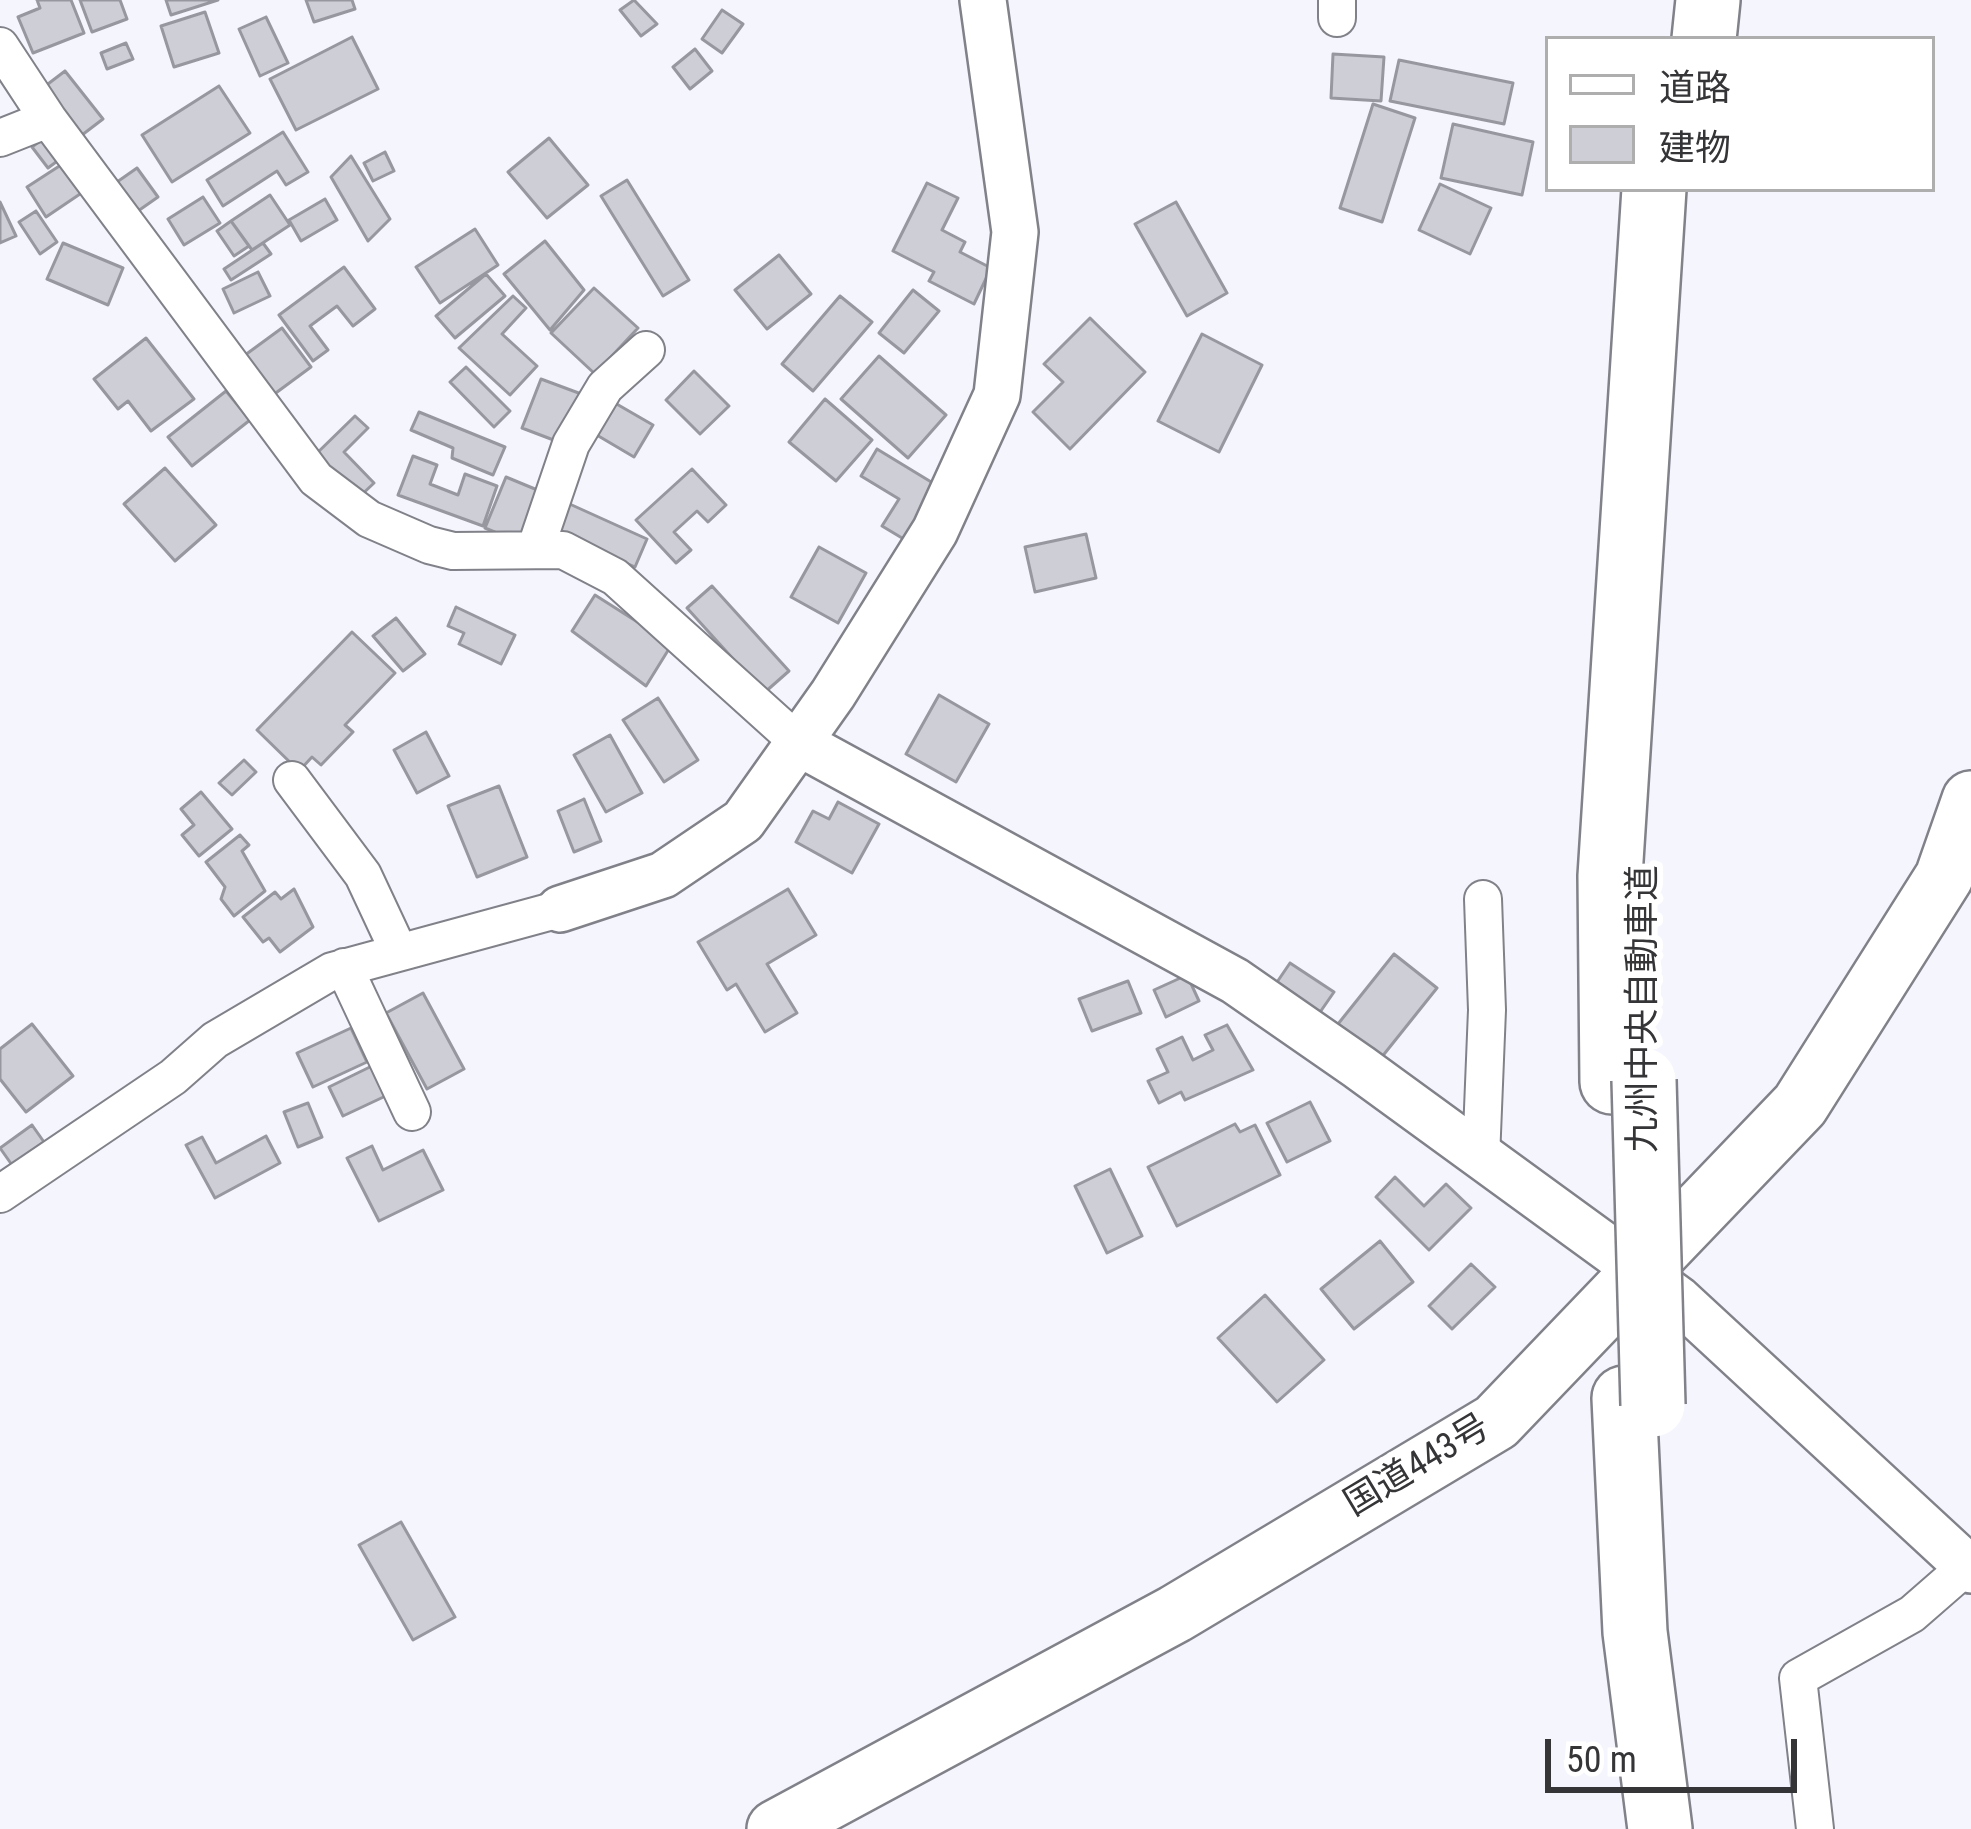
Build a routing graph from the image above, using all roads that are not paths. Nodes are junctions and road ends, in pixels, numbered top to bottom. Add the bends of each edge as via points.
1 (983, 0) edge
2 (1669, 0) edge
3 (1708, 0) edge
4 (1666, 36) edge
5 (1704, 36) edge
6 (0, 46) edge
7 (48, 119) junction
8 (0, 138) edge
9 (1654, 192) edge
10 (1690, 192) edge
11 (646, 350) dead end
12 (535, 550) junction
13 (799, 743) junction
14 (292, 780) dead end
15 (1971, 800) edge
16 (1483, 899) dead end
17 (560, 909) joint
18 (399, 952) junction
19 (344, 967) junction
20 (1628, 1081) junction
21 (412, 1112) dead end
22 (1481, 1158) junction
23 (0, 1194) edge
24 (1640, 1272) junction
25 (1638, 1402) junction
26 (1969, 1568) edge
27 (793, 1825) edge
28 (1660, 1829) edge
29 (1693, 1829) edge
30 (1815, 1829) edge

1 - 13 street via 1015,232 997,395 935,531
2 - 4 highway
3 - 5 highway
6 - 7 street
7 - 8 street
7 - 12 street via 316,479 369,519 429,545
9 - 20 highway, 九州中央自動車道 via 1610,876
10 - 20 highway, 九州中央自動車道
11 - 12 street via 605,387 571,444
12 - 13 street via 563,550 615,577
13 - 17 street via 743,821 663,875
13 - 22 street via 1234,981
14 - 18 street via 363,875
15 - 24 highway, 国道443号 via 1944,878 1800,1105
16 - 22 street
17 - 18 street
18 - 19 street
19 - 21 street
19 - 23 street via 215,1040
20 - 25 highway, 九州中央自動車道
22 - 24 street
24 - 26 street
24 - 27 highway, 国道443号 via 1496,1422 1175,1614
25 - 28 highway, 九州中央自動車道 via 1635,1632
25 - 29 highway, 九州中央自動車道
26 - 30 street via 1912,1614 1798,1678

